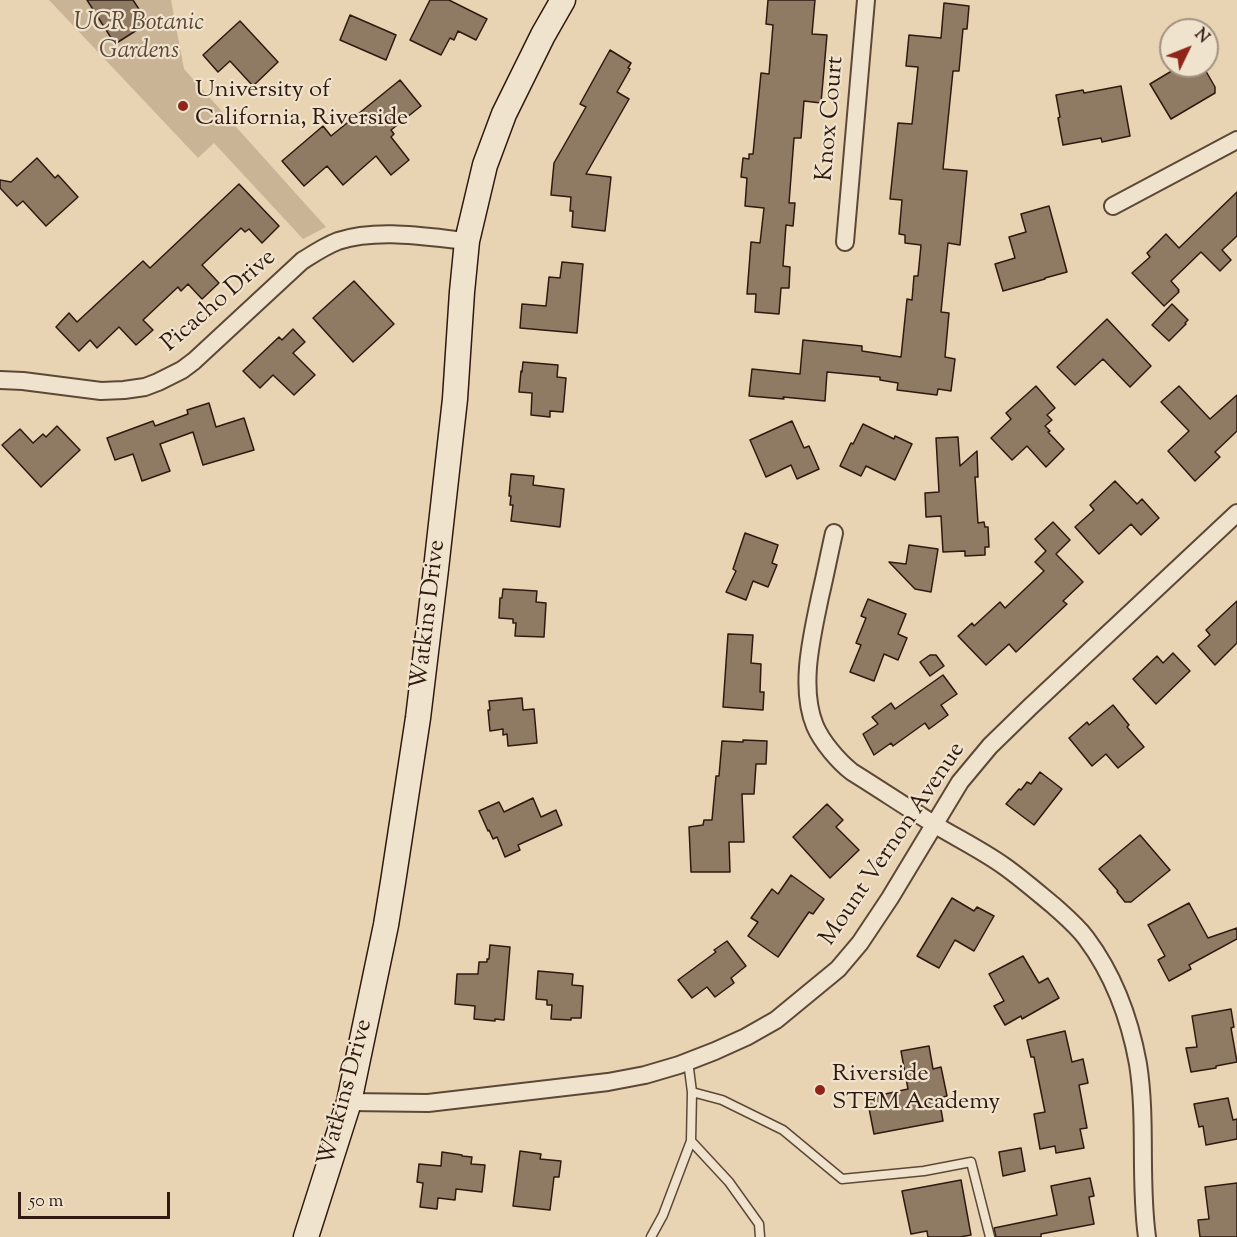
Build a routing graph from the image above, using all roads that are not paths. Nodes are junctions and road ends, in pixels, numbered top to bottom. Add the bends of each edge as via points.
1 (563, 0) edge
2 (866, 0) edge
3 (1237, 140) edge
4 (1113, 206) dead end
5 (467, 241) junction
6 (845, 242) dead end
7 (0, 380) edge
8 (1236, 515) edge
9 (834, 533) dead end
10 (934, 824) junction
11 (688, 1062) junction
12 (692, 1092) junction
13 (349, 1102) junction
14 (691, 1141) junction
15 (306, 1237) edge
16 (651, 1237) edge
17 (760, 1237) edge
18 (990, 1237) edge
19 (1148, 1237) edge

1 - 5 main road, Watkins Drive via 504,114 485,165
2 - 6 street, Knox Court
3 - 4 street
5 - 7 street, Picacho Drive via 391,234 358,237 318,251 302,261 194,361 145,387 101,391
5 - 13 main road, Watkins Drive via 455,399 418,718 386,925
8 - 10 street, Mount Vernon Avenue via 990,746 960,782
9 - 10 street via 808,663 815,726 842,764
10 - 11 street, Mount Vernon Avenue via 890,898 838,969 776,1020
10 - 19 street via 1003,864 1030,886 1085,937 1102,963 1118,995 1138,1065
11 - 12 lane
11 - 13 street, Mount Vernon Avenue via 608,1082 428,1103
12 - 14 lane
12 - 18 lane via 722,1100 783,1130 842,1179 971,1162
13 - 15 main road, Watkins Drive
14 - 16 lane
14 - 17 lane via 747,1207 759,1224

